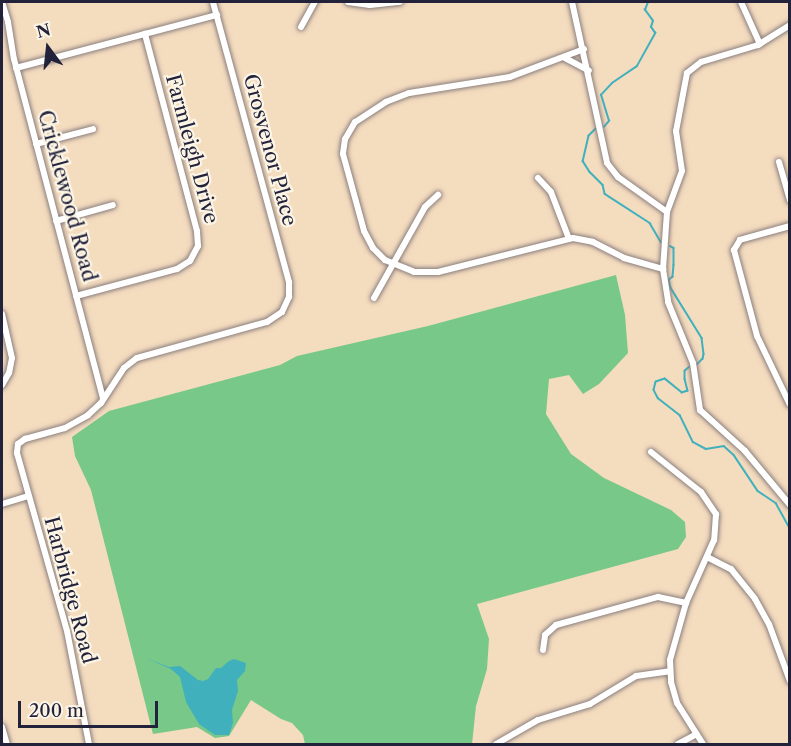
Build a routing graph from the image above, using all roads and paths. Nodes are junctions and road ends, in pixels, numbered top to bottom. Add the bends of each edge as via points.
1 (2, 2) edge
2 (213, 2) edge
3 (315, 2) edge
4 (348, 2) edge
5 (400, 2) edge
6 (572, 2) edge
7 (741, 2) edge
8 (217, 15) junction
9 (789, 25) edge
10 (301, 27) dead end
11 (145, 34) junction
12 (760, 44) junction
13 (584, 49) junction
14 (566, 58) junction
15 (16, 68) junction
16 (589, 71) junction
17 (93, 129) dead end
18 (36, 144) junction
19 (779, 162) dead end
20 (538, 178) dead end
21 (438, 195) dead end
22 (789, 200) edge
23 (113, 205) dead end
24 (668, 212) junction
25 (56, 221) junction
26 (789, 226) edge
27 (569, 239) junction
28 (392, 265) junction
29 (663, 269) junction
30 (76, 296) junction
31 (374, 298) dead end
32 (2, 314) edge
33 (3, 383) edge
34 (103, 399) junction
35 (789, 405) edge
36 (651, 452) dead end
37 (28, 496) junction
38 (2, 504) edge
39 (789, 505) edge
40 (707, 557) junction
41 (686, 603) junction
42 (543, 650) dead end
43 (670, 671) junction
44 (789, 681) edge
45 (2, 727) edge
46 (697, 734) junction
47 (7, 744) edge
48 (89, 744) edge
49 (496, 744) edge
50 (678, 744) edge
51 (703, 744) edge

1 - 15 street, Cricklewood Road
2 - 8 street, Grosvenor Place
3 - 10 street
4 - 5 street
6 - 13 street
7 - 12 street
8 - 11 street
8 - 34 street, Grosvenor Place via 290,294 285,307 267,322 137,358 124,368
9 - 12 street
11 - 15 street
11 - 30 street, Farmleigh Drive via 198,246 190,261 177,269
12 - 24 street via 701,62 687,73 676,131 682,171
13 - 14 street
13 - 16 street
14 - 16 street
14 - 28 street via 510,77 409,93 374,108 355,122 345,139 344,156 353,193 369,240
15 - 18 street, Cricklewood Road
16 - 24 street via 607,164 618,177
17 - 18 street
18 - 25 street, Cricklewood Road
19 - 22 street
20 - 27 street via 552,192
21 - 28 street via 425,207
23 - 25 street
24 - 29 street
25 - 30 street, Cricklewood Road
26 - 35 street via 744,238 736,243 734,255 756,332
27 - 28 street via 438,272 414,272
27 - 29 street via 592,242 624,258
28 - 31 street
29 - 39 street via 669,307 693,363 700,410 743,449
30 - 34 street, Cricklewood Road
32 - 33 street via 12,358
34 - 37 street, Harbridge Road via 73,424 18,444
36 - 40 street via 698,489 714,508 716,531
37 - 38 street
37 - 48 street, Harbridge Road via 65,623
40 - 41 street
40 - 44 street via 730,569 752,594 769,624
41 - 42 street via 658,597 556,625 545,635
41 - 43 street via 672,644
43 - 46 street via 677,703
43 - 49 street via 636,676 590,704 538,720
45 - 47 street
46 - 50 street
46 - 51 street

